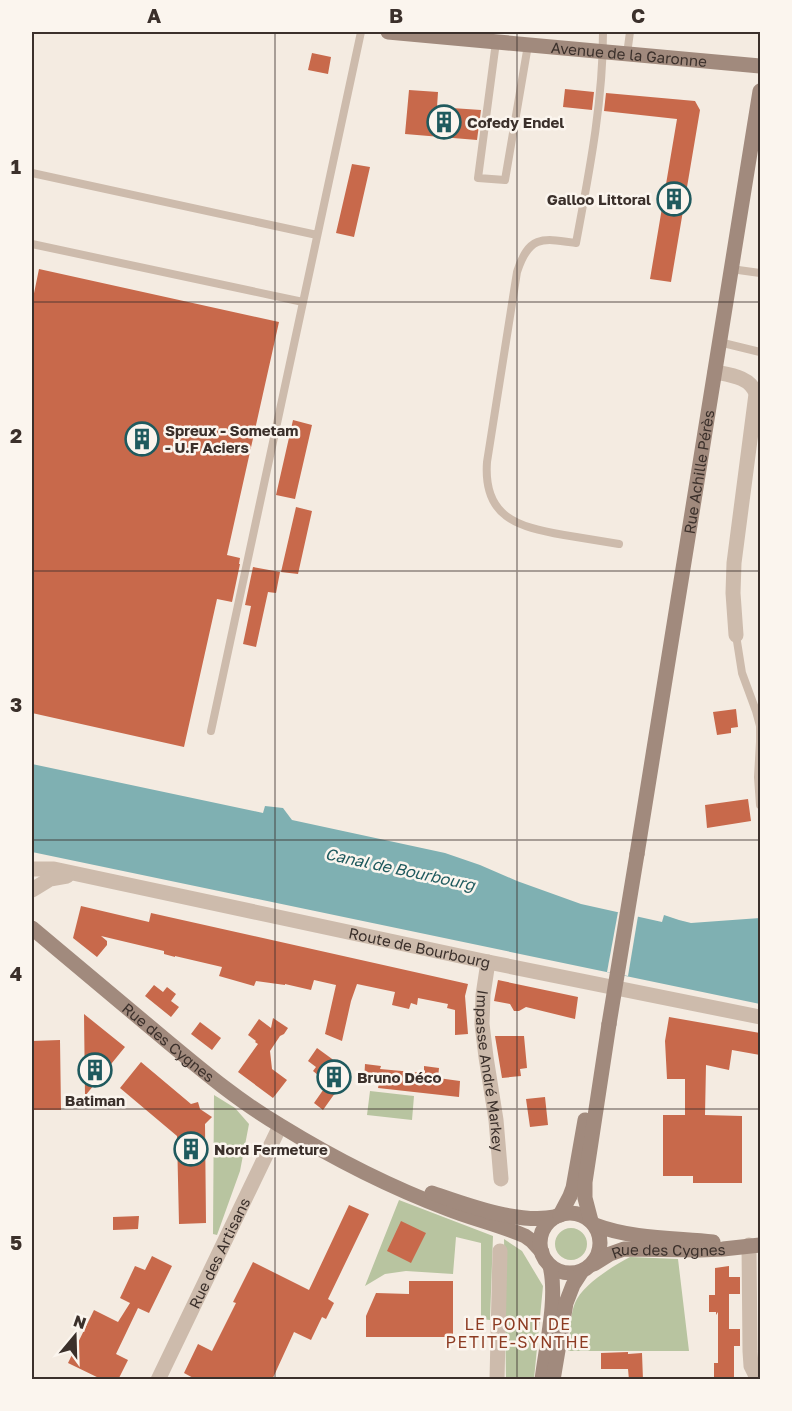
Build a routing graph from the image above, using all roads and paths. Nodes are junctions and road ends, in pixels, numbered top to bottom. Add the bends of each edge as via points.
1 (361, 32) edge
2 (388, 32) edge
3 (603, 32) edge
4 (630, 32) edge
5 (455, 35) edge
6 (506, 39) edge
7 (528, 45) junction
8 (603, 51) junction
9 (627, 54) junction
10 (760, 66) edge
11 (760, 91) edge
12 (757, 140) edge
13 (32, 173) edge
14 (317, 235) junction
15 (32, 244) edge
16 (731, 269) junction
17 (760, 273) edge
18 (303, 302) junction
19 (720, 342) junction
20 (760, 352) edge
21 (715, 372) junction
22 (619, 544) dead end
23 (736, 635) joint
24 (211, 731) dead end
25 (760, 734) edge
26 (760, 805) edge
27 (32, 869) edge
28 (81, 875) junction
29 (32, 890) edge
30 (32, 928) edge
31 (488, 962) junction
32 (760, 1017) edge
33 (609, 1024) junction
34 (280, 1126) junction
35 (315, 1146) junction
36 (501, 1179) dead end
37 (557, 1216) junction
38 (593, 1223) junction
39 (755, 1245) edge
40 (500, 1251) dead end
41 (546, 1259) junction
42 (587, 1268) junction
43 (755, 1351) edge
44 (158, 1380) edge
45 (497, 1380) edge
46 (542, 1380) edge
47 (553, 1380) edge
48 (758, 1380) edge

1 - 14 lane
2 - 5 street, Avenue de la Garonne
3 - 8 lane
4 - 9 lane
5 - 6 street, Avenue de la Garonne
6 - 7 street, Avenue de la Garonne
6 - 7 lane via 478,178 505,180
7 - 8 street, Avenue de la Garonne
8 - 9 street, Avenue de la Garonne
8 - 22 lane via 596,133 576,243 538,241 521,261 486,478 492,498 513,521 539,530
9 - 10 street, Avenue de la Garonne
11 - 12 street, Rue Achille Pérès
12 - 16 street, Rue Achille Pérès
13 - 14 lane
14 - 18 lane
15 - 18 lane
16 - 17 lane
16 - 19 street, Rue Achille Pérès
18 - 24 lane
19 - 20 lane
19 - 21 street, Rue Achille Pérès
21 - 23 street via 747,381 756,394 733,573
21 - 33 street, Rue Achille Pérès, bridge
23 - 25 lane
25 - 26 lane
27 - 28 street, Route de Bourbourg
28 - 29 street, Route de Bourbourg via 50,879
28 - 31 street, Route de Bourbourg
30 - 34 street, Rue des Cygnes via 208,1075
31 - 32 street, Route de Bourbourg
31 - 36 street, Impasse André Markey via 482,1024
33 - 37 street via 573,1188
33 - 38 street via 585,1188
34 - 35 street, Rue des Cygnes
34 - 44 street, Rue des Artisans
35 - 37 street, Rue des Cygnes via 469,1205 532,1220
35 - 41 street, Rue des Cygnes via 422,1199 525,1236
37 - 38 street via 576,1214
37 - 41 street via 547,1223 542,1234 540,1243
38 - 39 street, Rue des Cygnes via 626,1234
38 - 42 street via 601,1247
39 - 42 street, Rue des Cygnes via 700,1250 624,1249
39 - 43 street
40 - 45 street
41 - 42 street via 566,1274
41 - 46 street via 553,1295
42 - 47 street via 570,1289
43 - 48 street via 751,1366

